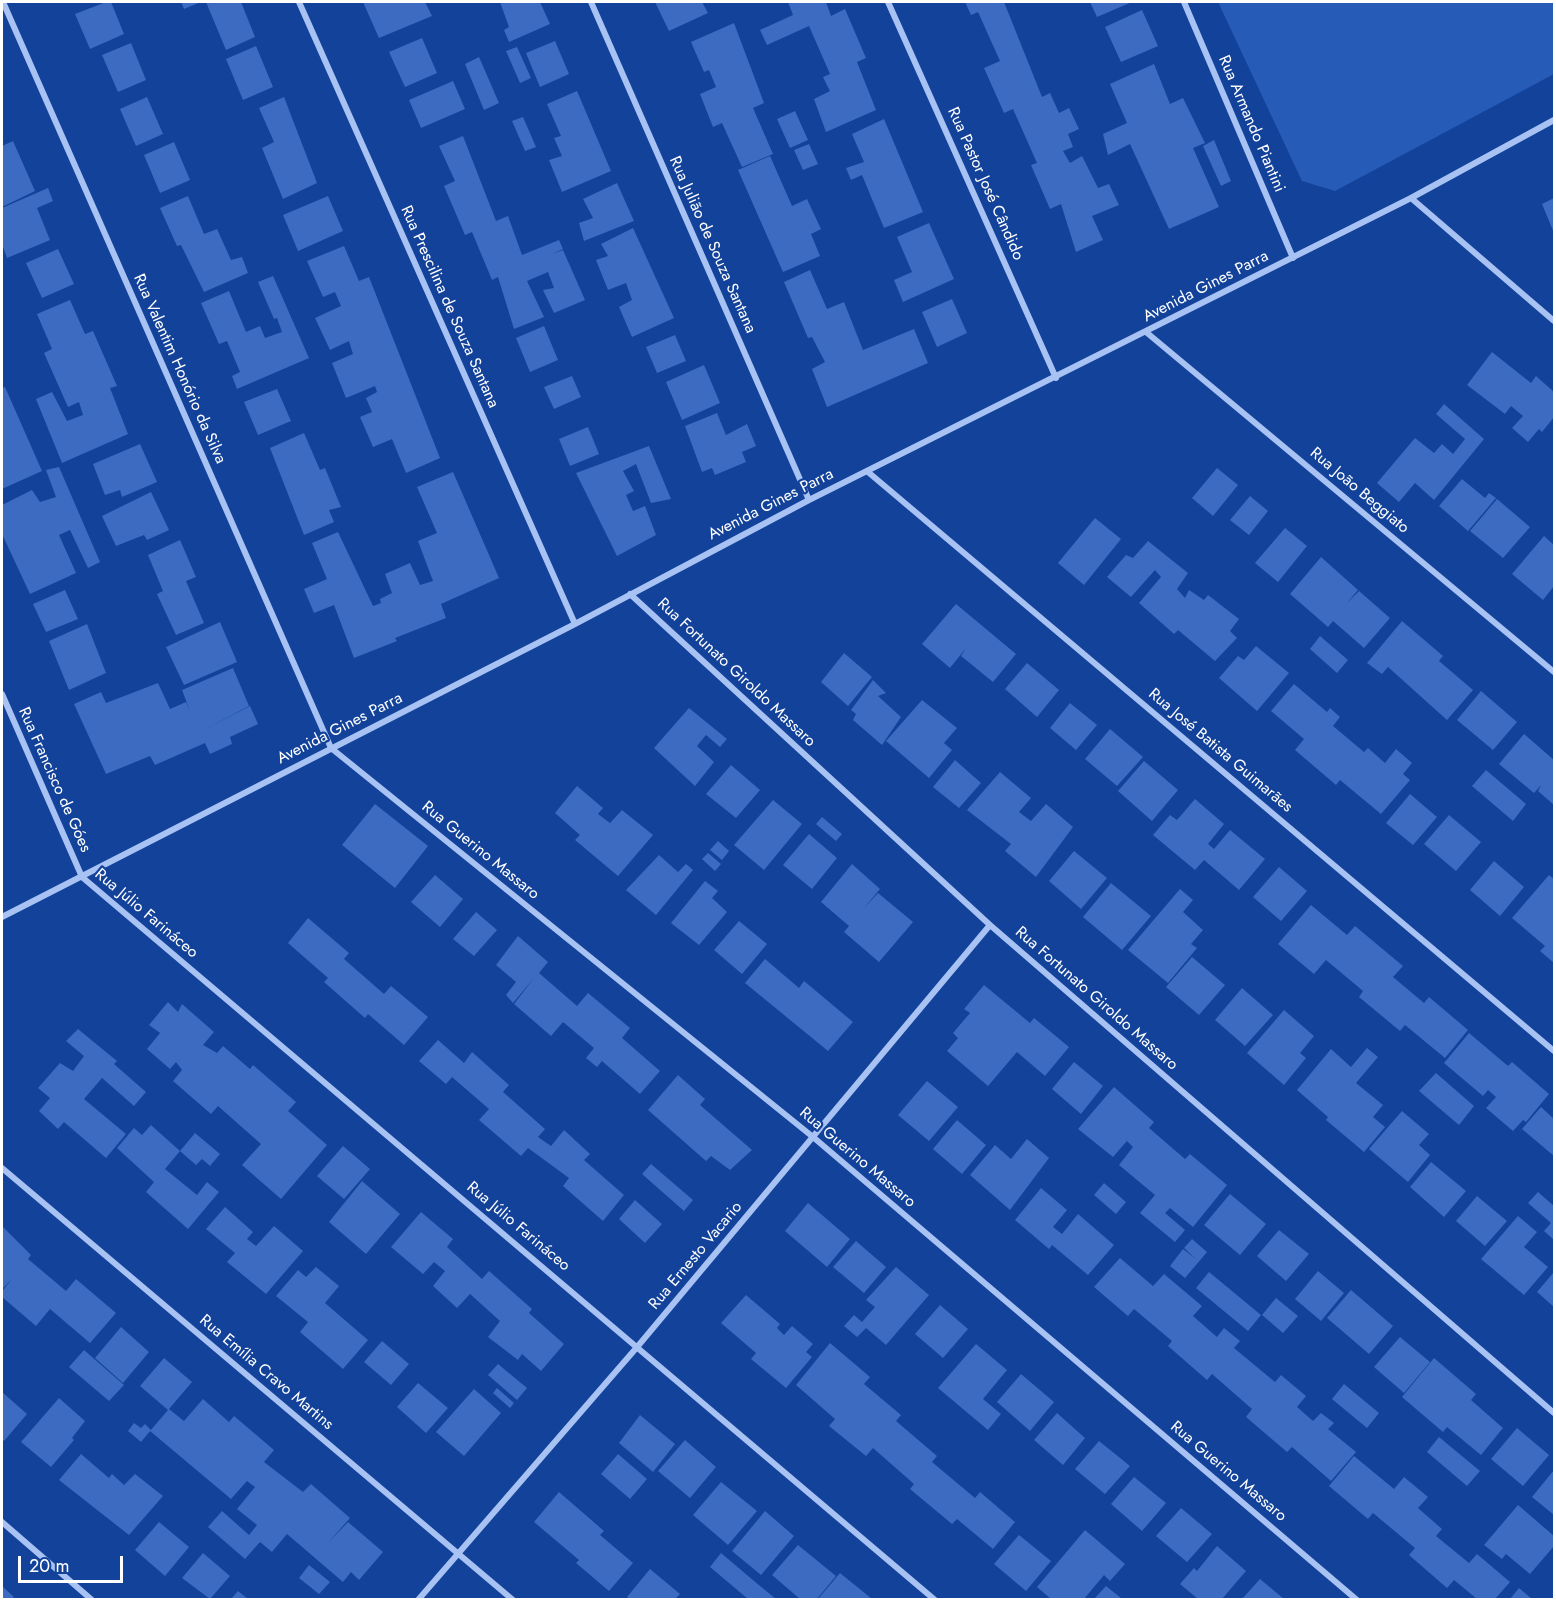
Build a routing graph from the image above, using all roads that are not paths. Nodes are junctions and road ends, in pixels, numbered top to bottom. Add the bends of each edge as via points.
1 (3, 2) edge
2 (299, 2) edge
3 (591, 2) edge
4 (888, 2) edge
5 (1184, 2) edge
6 (1554, 120) edge
7 (1411, 198) junction
8 (1293, 258) junction
9 (1554, 321) edge
10 (1146, 332) junction
11 (1056, 378) junction
12 (868, 472) junction
13 (809, 500) junction
14 (630, 594) junction
15 (575, 624) junction
16 (1554, 672) edge
17 (2, 694) edge
18 (331, 748) junction
19 (82, 877) junction
20 (2, 917) edge
21 (990, 925) junction
22 (1554, 1051) edge
23 (813, 1137) junction
24 (2, 1168) edge
25 (639, 1346) junction
26 (1554, 1413) edge
27 (2, 1522) edge
28 (459, 1553) junction
29 (92, 1599) edge
30 (418, 1599) edge
31 (513, 1599) edge
32 (935, 1599) edge
33 (1357, 1599) edge

1 - 18 street, Rua Valentim Honório da Silva
2 - 15 street, Rua Prescilina de Souza Santana
3 - 13 street, Rua Julião de Souza Santana
4 - 11 street, Rua Pastor José Cândido
5 - 8 street, Rua Armando Piantini
6 - 7 street, Avenida Gines Parra
7 - 8 street, Avenida Gines Parra
7 - 9 street
8 - 10 street, Avenida Gines Parra
10 - 11 street, Avenida Gines Parra
10 - 16 street, Rua João Beggiato
11 - 12 street, Avenida Gines Parra
12 - 13 street, Avenida Gines Parra
12 - 22 street, Rua José Batista Guimarães
13 - 14 street, Avenida Gines Parra
14 - 15 street, Avenida Gines Parra
14 - 21 street, Rua Fortunato Giroldo Massaro
15 - 18 street, Avenida Gines Parra
17 - 19 street, Rua Francisco de Góes
18 - 19 street, Avenida Gines Parra
18 - 23 street, Rua Guerino Massaro
19 - 20 street, Avenida Gines Parra
19 - 25 street, Rua Júlio Farináceo
21 - 23 street, Rua Ernesto Vacario
21 - 26 street, Rua Fortunato Giroldo Massaro
23 - 25 street, Rua Ernesto Vacario
23 - 33 street, Rua Guerino Massaro
24 - 28 street, Rua Emília Cravo Martins
25 - 28 street, Rua Ernesto Vacario
25 - 32 street, Rua Júlio Farináceo
27 - 29 street
28 - 30 street, Rua Ernesto Vacario
28 - 31 street, Rua Emília Cravo Martins

